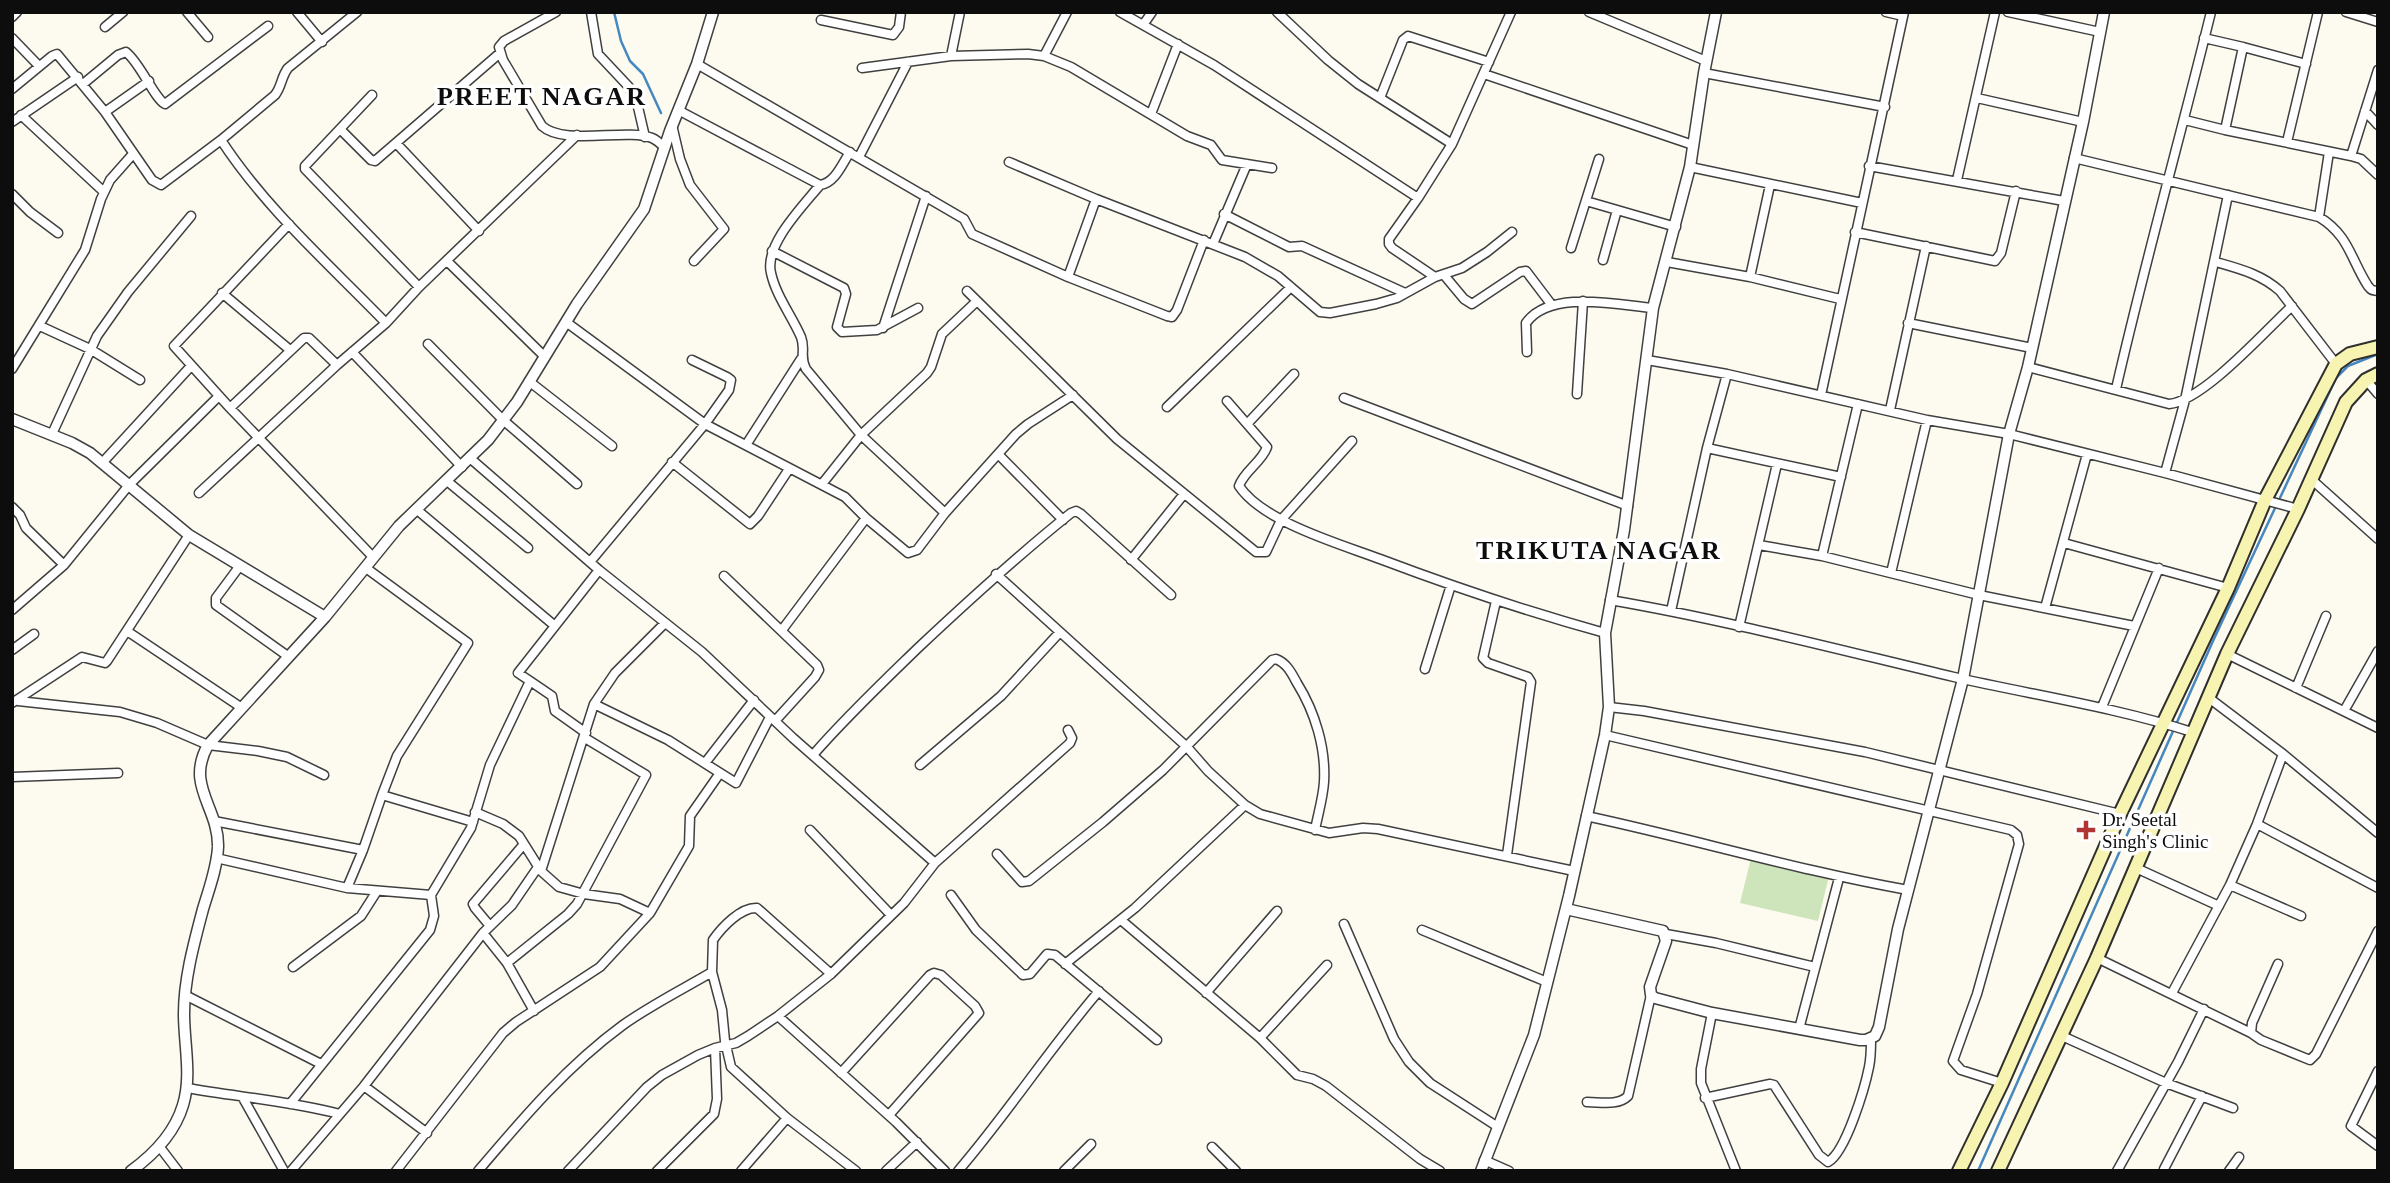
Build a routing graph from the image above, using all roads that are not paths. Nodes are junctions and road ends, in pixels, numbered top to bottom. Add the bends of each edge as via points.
1 (17, 12) edge
2 (122, 12) edge
3 (187, 12) edge
4 (297, 12) edge
5 (357, 12) edge
6 (556, 12) edge
7 (591, 12) edge
8 (713, 12) edge
9 (901, 12) edge
10 (960, 12) edge
11 (1067, 12) edge
12 (1120, 12) edge
13 (1152, 12) edge
14 (1277, 12) edge
15 (1511, 12) edge
16 (1589, 12) edge
17 (1716, 12) edge
18 (1886, 12) edge
19 (1995, 12) edge
20 (2008, 12) edge
21 (2104, 12) edge
22 (2211, 12) edge
23 (2318, 12) edge
24 (2346, 12) edge
25 (1903, 14) edge
26 (12, 17) edge
27 (821, 20) dead end
28 (2378, 23) edge
29 (1143, 25) junction
30 (268, 26) dead end
31 (105, 27) dead end
32 (2100, 32) junction
33 (208, 37) dead end
34 (12, 38) edge
35 (2204, 38) junction
36 (322, 42) junction
37 (1178, 44) junction
38 (2243, 47) junction
39 (500, 53) junction
40 (951, 56) junction
41 (1044, 56) junction
42 (1706, 61) junction
43 (908, 62) junction
44 (1489, 62) junction
45 (697, 64) junction
46 (2306, 64) junction
47 (39, 66) junction
48 (862, 68) dead end
49 (2378, 70) edge
50 (1704, 73) junction
51 (1484, 74) junction
52 (80, 80) junction
53 (149, 81) junction
54 (12, 89) edge
55 (372, 95) dead end
56 (1380, 98) junction
57 (1977, 98) junction
58 (1885, 107) junction
59 (678, 110) junction
60 (2365, 111) junction
61 (105, 112) junction
62 (1151, 114) junction
63 (22, 115) junction
64 (2185, 120) junction
65 (12, 122) edge
66 (2083, 122) junction
67 (2378, 125) edge
68 (340, 129) junction
69 (2225, 130) junction
70 (577, 135) junction
71 (645, 136) junction
72 (669, 136) junction
73 (221, 140) junction
74 (2287, 142) junction
75 (396, 143) junction
76 (1452, 144) junction
77 (1693, 145) junction
78 (850, 152) junction
79 (2329, 152) junction
80 (134, 154) junction
81 (2351, 156) junction
82 (859, 157) junction
83 (2074, 158) junction
84 (1599, 159) dead end
85 (1009, 162) dead end
86 (1247, 164) junction
87 (1869, 166) junction
88 (1690, 167) junction
89 (1272, 168) dead end
90 (2378, 175) edge
91 (2167, 179) junction
92 (1957, 180) junction
93 (820, 185) junction
94 (1770, 185) junction
95 (104, 191) junction
96 (2016, 191) junction
97 (12, 194) edge
98 (2228, 195) junction
99 (926, 196) junction
100 (1418, 198) junction
101 (1096, 200) junction
102 (1586, 201) junction
103 (2064, 201) junction
104 (1862, 204) junction
105 (1617, 209) junction
106 (1224, 214) junction
107 (191, 216) dead end
108 (2319, 217) junction
109 (289, 224) junction
110 (1676, 227) junction
111 (479, 231) junction
112 (1512, 232) dead end
113 (58, 233) dead end
114 (1855, 233) junction
115 (1204, 240) junction
116 (1213, 244) junction
117 (1926, 246) junction
118 (1571, 248) dead end
119 (772, 251) junction
120 (1603, 260) dead end
121 (447, 261) junction
122 (694, 261) dead end
123 (1667, 262) junction
124 (2216, 262) junction
125 (1439, 276) junction
126 (1068, 277) junction
127 (1750, 277) junction
128 (419, 287) junction
129 (1291, 287) junction
130 (967, 290) dead end
131 (2378, 291) edge
132 (222, 293) junction
133 (1405, 293) junction
134 (1840, 299) junction
135 (977, 300) junction
136 (1583, 301) junction
137 (1551, 304) junction
138 (2292, 306) junction
139 (918, 308) dead end
140 (1653, 308) junction
141 (566, 322) junction
142 (386, 323) junction
143 (1908, 324) junction
144 (40, 326) junction
145 (883, 328) junction
146 (428, 344) dead end
147 (2378, 347) edge
148 (2032, 348) junction
149 (90, 349) junction
150 (290, 350) junction
151 (352, 352) junction
152 (1527, 352) dead end
153 (545, 357) junction
154 (801, 359) junction
155 (692, 360) dead end
156 (1647, 360) junction
157 (2336, 364) junction
158 (337, 365) junction
159 (191, 366) junction
160 (2028, 367) junction
161 (12, 369) edge
162 (1294, 374) dead end
163 (1727, 374) junction
164 (2372, 377) edge
165 (140, 380) dead end
166 (530, 382) junction
167 (2116, 389) junction
168 (1577, 394) dead end
169 (2378, 394) edge
170 (1073, 395) junction
171 (1821, 395) junction
172 (219, 396) junction
173 (1344, 398) dead end
174 (2185, 400) junction
175 (1227, 401) dead end
176 (1858, 404) junction
177 (1167, 407) dead end
178 (230, 408) junction
179 (1890, 410) junction
180 (12, 419) edge
181 (1927, 419) junction
182 (503, 421) junction
183 (705, 424) junction
184 (1248, 424) junction
185 (52, 434) junction
186 (2009, 434) junction
187 (861, 435) junction
188 (259, 436) junction
189 (1352, 441) dead end
190 (746, 444) junction
191 (612, 446) dead end
192 (1707, 448) junction
193 (998, 454) junction
194 (2087, 454) junction
195 (471, 459) junction
196 (103, 462) junction
197 (672, 462) junction
198 (1777, 464) junction
199 (462, 467) junction
200 (789, 469) junction
201 (2165, 473) junction
202 (1842, 477) junction
203 (2311, 479) junction
204 (447, 481) junction
205 (577, 484) dead end
206 (822, 484) junction
207 (129, 485) junction
208 (199, 493) dead end
209 (1184, 494) junction
210 (2270, 501) junction
211 (1628, 506) junction
212 (12, 507) edge
213 (2294, 508) junction
214 (416, 509) junction
215 (945, 513) junction
216 (866, 518) junction
217 (1063, 520) junction
218 (1281, 520) junction
219 (189, 535) junction
220 (2378, 539) edge
221 (2064, 543) junction
222 (1759, 545) junction
223 (528, 548) dead end
224 (1822, 556) junction
225 (373, 557) junction
226 (1131, 561) junction
227 (590, 562) junction
228 (64, 565) junction
229 (239, 567) junction
230 (366, 568) junction
231 (2159, 568) junction
232 (599, 570) junction
233 (1891, 573) junction
234 (996, 574) junction
235 (724, 576) dead end
236 (1451, 585) junction
237 (2228, 588) junction
238 (1979, 595) junction
239 (1171, 596) dead end
240 (1610, 600) junction
241 (1496, 601) junction
242 (2045, 608) junction
243 (12, 610) edge
244 (1671, 611) junction
245 (2326, 616) dead end
246 (325, 617) junction
247 (665, 623) junction
248 (555, 626) junction
249 (2134, 626) junction
250 (1739, 627) junction
251 (782, 630) junction
252 (127, 631) junction
253 (1060, 632) junction
254 (1605, 633) junction
255 (34, 634) dead end
256 (12, 650) edge
257 (2378, 651) edge
258 (2227, 654) junction
259 (289, 657) junction
260 (1425, 669) dead end
261 (1963, 679) junction
262 (530, 681) junction
263 (2296, 688) junction
264 (2209, 698) junction
265 (754, 701) junction
266 (15, 702) edge
267 (594, 704) junction
268 (2102, 707) junction
269 (242, 708) junction
270 (1609, 708) junction
271 (2344, 711) junction
272 (772, 719) junction
273 (2166, 723) junction
274 (2378, 727) edge
275 (1068, 730) dead end
276 (2188, 731) junction
277 (585, 735) junction
278 (1605, 735) junction
279 (208, 745) junction
280 (1187, 747) junction
281 (2283, 754) junction
282 (813, 755) junction
283 (705, 763) junction
284 (920, 765) dead end
285 (1939, 770) junction
286 (118, 773) dead end
287 (720, 773) junction
288 (324, 775) dead end
289 (12, 777) edge
290 (382, 794) junction
291 (1245, 806) junction
292 (1930, 811) junction
293 (475, 812) junction
294 (2120, 814) junction
295 (1586, 816) junction
296 (214, 821) junction
297 (473, 822) junction
298 (2257, 824) junction
299 (810, 830) dead end
300 (1315, 830) junction
301 (2378, 833) edge
302 (524, 844) junction
303 (363, 850) junction
304 (998, 854) dead end
305 (1507, 855) junction
306 (216, 858) junction
307 (935, 863) junction
308 (2136, 868) junction
309 (540, 869) junction
310 (1574, 871) junction
311 (1839, 878) junction
312 (2230, 885) junction
313 (347, 888) junction
314 (2378, 888) edge
315 (1908, 890) junction
316 (377, 891) junction
317 (584, 894) junction
318 (431, 895) junction
319 (951, 895) dead end
320 (2219, 906) junction
321 (1566, 909) junction
322 (1278, 911) dead end
323 (650, 913) junction
324 (891, 915) junction
325 (2301, 916) dead end
326 (1121, 920) junction
327 (1344, 924) dead end
328 (490, 926) junction
329 (1422, 930) dead end
330 (2378, 931) edge
331 (483, 933) junction
332 (1666, 934) junction
333 (2097, 958) junction
334 (507, 963) junction
335 (1065, 964) junction
336 (2278, 964) dead end
337 (1327, 965) dead end
338 (1815, 967) junction
339 (293, 968) dead end
340 (712, 972) junction
341 (831, 974) junction
342 (1547, 982) junction
343 (1099, 991) junction
344 (1206, 993) junction
345 (2172, 993) junction
346 (185, 995) junction
347 (1651, 995) junction
348 (2204, 1009) junction
349 (534, 1011) junction
350 (1712, 1013) junction
351 (778, 1016) junction
352 (1799, 1029) junction
353 (2251, 1033) junction
354 (2062, 1036) junction
355 (1260, 1038) junction
356 (1871, 1039) junction
357 (1157, 1040) dead end
358 (726, 1046) junction
359 (715, 1048) junction
360 (321, 1064) junction
361 (2378, 1071) edge
362 (841, 1073) junction
363 (2002, 1083) junction
364 (2165, 1083) junction
365 (364, 1086) junction
366 (187, 1088) junction
367 (2202, 1096) junction
368 (243, 1098) junction
369 (1705, 1098) junction
370 (1587, 1102) dead end
371 (290, 1104) junction
372 (2233, 1108) dead end
373 (340, 1114) junction
374 (889, 1115) junction
375 (787, 1118) junction
376 (1498, 1127) junction
377 (427, 1132) junction
378 (917, 1142) junction
379 (1091, 1144) dead end
380 (159, 1146) junction
381 (2378, 1146) edge
382 (1212, 1147) dead end
383 (2239, 1157) dead end
384 (1482, 1166) edge
385 (400, 1169) edge
386 (2164, 1170) edge
387 (131, 1171) edge
388 (178, 1171) edge
389 (284, 1171) edge
390 (291, 1171) edge
391 (478, 1171) edge
392 (568, 1171) edge
393 (657, 1171) edge
394 (741, 1171) edge
395 (856, 1171) edge
396 (886, 1171) edge
397 (945, 1171) edge
398 (958, 1171) edge
399 (1064, 1171) edge
400 (1236, 1171) edge
401 (1440, 1171) edge
402 (1509, 1171) edge
403 (1736, 1171) edge
404 (1959, 1171) edge
405 (1998, 1171) edge
406 (2117, 1171) edge
407 (2229, 1171) edge

1 - 26 street
2 - 31 street
3 - 33 street
4 - 36 street
5 - 36 street
6 - 39 street via 503,41
7 - 71 street via 598,54 629,87
8 - 45 street
9 - 27 street via 893,35
10 - 40 street
11 - 41 street
12 - 29 street
13 - 29 street
14 - 56 street via 1341,71
15 - 44 street
16 - 42 street
17 - 42 street
18 - 25 street
19 - 57 street
20 - 32 street
21 - 32 street
22 - 35 street
23 - 46 street
24 - 28 street
25 - 58 street
29 - 37 street
30 - 53 street via 165,104
32 - 66 street
34 - 47 street
35 - 38 street
35 - 64 street
36 - 73 street via 288,68 275,95
37 - 62 street
37 - 100 street
38 - 46 street
38 - 69 street
39 - 70 street via 542,126 554,133
39 - 75 street
40 - 41 street
40 - 43 street
41 - 62 street
42 - 50 street
43 - 48 street
43 - 82 street
44 - 51 street
44 - 56 street via 1408,36
45 - 59 street
45 - 78 street
46 - 74 street
47 - 52 street via 57,54
47 - 54 street
49 - 60 street
50 - 58 street
50 - 77 street
51 - 76 street
51 - 77 street
52 - 53 street via 122,52 130,55
52 - 61 street
52 - 63 street
53 - 61 street
55 - 68 street
56 - 76 street
57 - 66 street
57 - 92 street
58 - 87 street
59 - 72 street
59 - 93 street
60 - 67 street
60 - 81 street
61 - 80 street
62 - 86 street via 1211,145 1222,160
63 - 65 street
63 - 95 street
64 - 69 street
64 - 91 street
66 - 83 street
68 - 75 street via 371,160
68 - 128 street via 305,166 306,172
69 - 74 street
70 - 71 street
70 - 111 street
71 - 72 street via 656,140
72 - 122 street via 690,185 724,229
72 - 141 street via 637,222
73 - 80 street via 161,185 152,180
73 - 109 street via 253,187
74 - 79 street
75 - 111 street
76 - 100 street
77 - 88 street
78 - 82 street
78 - 93 street via 831,180
79 - 81 street
79 - 108 street
80 - 95 street
81 - 90 street
82 - 99 street
83 - 91 street
83 - 103 street
84 - 102 street
85 - 101 street
86 - 89 street
86 - 106 street
87 - 92 street
87 - 104 street
88 - 94 street
88 - 110 street
91 - 98 street
91 - 167 street
92 - 96 street
93 - 119 street
94 - 104 street
94 - 127 street
95 - 144 street via 85,250
96 - 103 street
96 - 117 street via 1997,260
97 - 113 street
98 - 108 street
98 - 124 street
99 - 126 street via 964,219 972,234
99 - 145 street
100 - 125 street via 1389,244
101 - 115 street
101 - 126 street
102 - 105 street
102 - 118 street
103 - 148 street
104 - 114 street
105 - 110 street
105 - 120 street
106 - 116 street
106 - 133 street via 1289,247 1301,246
107 - 149 street via 128,292
108 - 131 street via 2341,237 2368,286
109 - 132 street
109 - 142 street
110 - 123 street
111 - 121 street
112 - 125 street via 1475,260
114 - 117 street
114 - 134 street
115 - 116 street
115 - 126 street via 1172,317
116 - 129 street via 1261,266
117 - 143 street
119 - 145 street via 844,288 837,327 842,332
119 - 154 street via 771,274 802,339
121 - 128 street
121 - 153 street
123 - 127 street
123 - 140 street
124 - 138 street via 2264,278
124 - 174 street
125 - 133 street
125 - 137 street via 1472,304 1526,271
127 - 134 street
128 - 142 street
129 - 133 street via 1320,312 1330,313
129 - 177 street
130 - 135 street
132 - 150 street
132 - 159 street via 174,346
134 - 171 street
135 - 170 street
135 - 187 street via 942,334 927,373
136 - 137 street
136 - 140 street
136 - 168 street
137 - 152 street via 1526,323
138 - 157 street
138 - 174 street
139 - 145 street
140 - 156 street
141 - 153 street
141 - 183 street
142 - 151 street
143 - 148 street
143 - 179 street
144 - 149 street
144 - 161 street
146 - 182 street
147 - 157 main road via 2350,354
148 - 160 street
149 - 165 street
149 - 185 street
150 - 158 street via 309,338
150 - 178 street
151 - 158 street
151 - 199 street
153 - 166 street
154 - 187 street
154 - 190 street
155 - 183 street via 731,380
156 - 163 street
156 - 211 street
157 - 210 main road
158 - 188 street
159 - 172 street
159 - 196 street
160 - 167 street
160 - 186 street
162 - 184 street
163 - 171 street
163 - 192 street
164 - 169 street
164 - 203 main road via 2346,402
166 - 182 street
166 - 191 street
167 - 174 street via 2169,404
170 - 193 street via 1028,424
170 - 209 street via 1117,439
171 - 176 street
172 - 178 street
172 - 207 street
173 - 211 street
174 - 201 street
175 - 184 street
176 - 179 street
176 - 202 street
178 - 188 street
179 - 181 street
180 - 185 street
181 - 186 street
181 - 233 street
182 - 195 street
182 - 205 street
183 - 190 street
183 - 197 street
184 - 218 street via 1267,447 1239,486
185 - 196 street
186 - 194 street
186 - 238 street
187 - 206 street
187 - 215 street
188 - 208 street
188 - 225 street
189 - 218 street
190 - 200 street
192 - 198 street
192 - 244 street
193 - 215 street
193 - 217 street
194 - 201 street
194 - 221 street
195 - 199 street
195 - 227 street
196 - 207 street
197 - 200 street via 750,524
197 - 227 street
198 - 202 street
198 - 222 street
199 - 204 street
200 - 206 street
201 - 210 street
202 - 224 street
203 - 213 main road
203 - 220 street
204 - 214 street
204 - 223 street
206 - 216 street via 845,497
207 - 219 street
207 - 228 street
209 - 218 street via 1260,554 1266,552
209 - 226 street
210 - 213 street
210 - 237 main road
211 - 240 street
212 - 228 street via 26,528
213 - 258 main road
214 - 225 street
214 - 248 street
215 - 216 street via 912,553
216 - 251 street
217 - 226 street via 1081,514
217 - 234 street
218 - 236 street
219 - 229 street
219 - 252 street
221 - 231 street
221 - 242 street
222 - 224 street
222 - 250 street
224 - 233 street
225 - 230 street
226 - 239 street
227 - 232 street
228 - 243 street
229 - 246 street
229 - 259 street via 215,602
230 - 246 street
230 - 290 street via 468,643 397,756
231 - 237 street
231 - 249 street
232 - 247 street
232 - 248 street
233 - 238 street
234 - 253 street
234 - 282 street via 845,718
235 - 251 street
236 - 241 street
236 - 260 street
237 - 273 main road
238 - 242 street
238 - 261 street
240 - 244 street
240 - 254 street
241 - 254 street
241 - 305 street via 1483,658 1531,681
242 - 249 street
244 - 250 street
245 - 263 street
246 - 259 street
247 - 265 street
247 - 267 street via 615,673
248 - 262 street via 518,673
249 - 268 street
250 - 261 street
251 - 272 street via 819,670
252 - 266 street via 105,663 82,657
252 - 269 street
253 - 280 street
253 - 284 street via 1001,696
254 - 270 street
255 - 256 street
257 - 271 street
258 - 263 street
258 - 264 main road
259 - 269 street
261 - 268 street
261 - 285 street
262 - 277 street via 552,696 555,711
262 - 293 street via 490,765
263 - 271 street
264 - 276 main road
264 - 281 street
265 - 272 street
265 - 283 street
266 - 279 street via 120,712
267 - 277 street
267 - 283 street
268 - 273 street
269 - 279 street
270 - 278 street
270 - 285 street via 1865,752
271 - 274 street
272 - 282 street
272 - 287 street via 736,783
273 - 276 street
273 - 294 main road
275 - 307 street via 1070,743
276 - 308 main road
277 - 309 street
277 - 317 street via 646,775
278 - 292 street
278 - 295 street
279 - 288 street via 274,753
279 - 296 street via 198,777
280 - 291 street
280 - 300 street via 1272,660 1281,661 1304,695 1317,726 1324,780
280 - 304 street via 1029,881 1022,882
281 - 298 street
281 - 301 street
282 - 307 street
283 - 287 street
285 - 292 street
285 - 294 street
286 - 289 street
287 - 323 street via 690,816 689,846
290 - 297 street
290 - 303 street
291 - 300 street
291 - 326 street
292 - 315 street
292 - 363 street via 2011,830 2019,839 1977,994 1953,1055 1954,1065 1961,1070
293 - 297 street
293 - 302 street via 503,824
294 - 363 main road
295 - 310 street
295 - 311 street
296 - 303 street
296 - 306 street
297 - 318 street
298 - 312 street
298 - 314 street
299 - 324 street
300 - 305 street via 1378,829
302 - 309 street
302 - 328 street via 473,904
303 - 313 street
305 - 310 street
306 - 313 street
306 - 346 street
307 - 324 street
308 - 320 street
308 - 333 main road
309 - 317 street via 559,887
309 - 328 street
310 - 321 street
311 - 315 street
311 - 338 street
312 - 320 street
312 - 325 street
313 - 316 street
315 - 356 street via 1879,1027
316 - 318 street
316 - 339 street via 361,916
317 - 323 street via 620,898
317 - 334 street via 568,914
318 - 360 street via 434,916 430,930
319 - 335 street via 976,930 1023,975 1030,974 1046,954
320 - 345 street
321 - 332 street
321 - 342 street
322 - 344 street
323 - 349 street via 600,967
324 - 341 street
326 - 335 street
326 - 344 street
327 - 376 street via 1394,1039 1409,1062 1430,1083
328 - 331 street
329 - 342 street
330 - 353 street via 2314,1058 2305,1060
331 - 334 street
331 - 365 street
332 - 338 street
332 - 347 street
333 - 345 street
333 - 354 main road
334 - 349 street
335 - 343 street
336 - 353 street
337 - 355 street
338 - 352 street
340 - 341 street via 713,940 752,907 765,913
340 - 358 street
340 - 391 street via 624,1024 537,1101
341 - 351 street
342 - 376 street via 1534,1035
343 - 357 street
343 - 398 street
344 - 355 street
345 - 348 street
346 - 360 street
346 - 366 street
347 - 350 street
347 - 370 street via 1628,1096 1616,1103
348 - 353 street
348 - 364 street
349 - 377 street via 503,1033
350 - 352 street
350 - 369 street via 1701,1069
351 - 358 street
351 - 362 street
352 - 356 street
354 - 364 street
354 - 405 main road
355 - 401 street via 1297,1074 1326,1086
356 - 369 street via 1868,1069 1856,1107 1839,1153 1828,1162 1774,1085
358 - 359 street
358 - 375 street via 735,1073
359 - 392 street via 677,1065 646,1087
359 - 393 street via 714,1114
360 - 371 street
361 - 381 street via 2351,1126
362 - 374 street
362 - 374 street via 930,975 941,975 979,1013
363 - 404 main road
364 - 367 street
364 - 406 street
365 - 373 street
365 - 377 street
366 - 368 street
366 - 380 street via 183,1107
367 - 372 street
367 - 386 street
368 - 371 street
368 - 389 street
369 - 403 street
371 - 373 street
373 - 390 street
374 - 378 street
375 - 394 street
375 - 395 street
376 - 384 street
377 - 385 street
378 - 396 street
378 - 397 street
379 - 399 street
380 - 387 street
380 - 388 street
382 - 400 street
383 - 407 street
384 - 402 street

